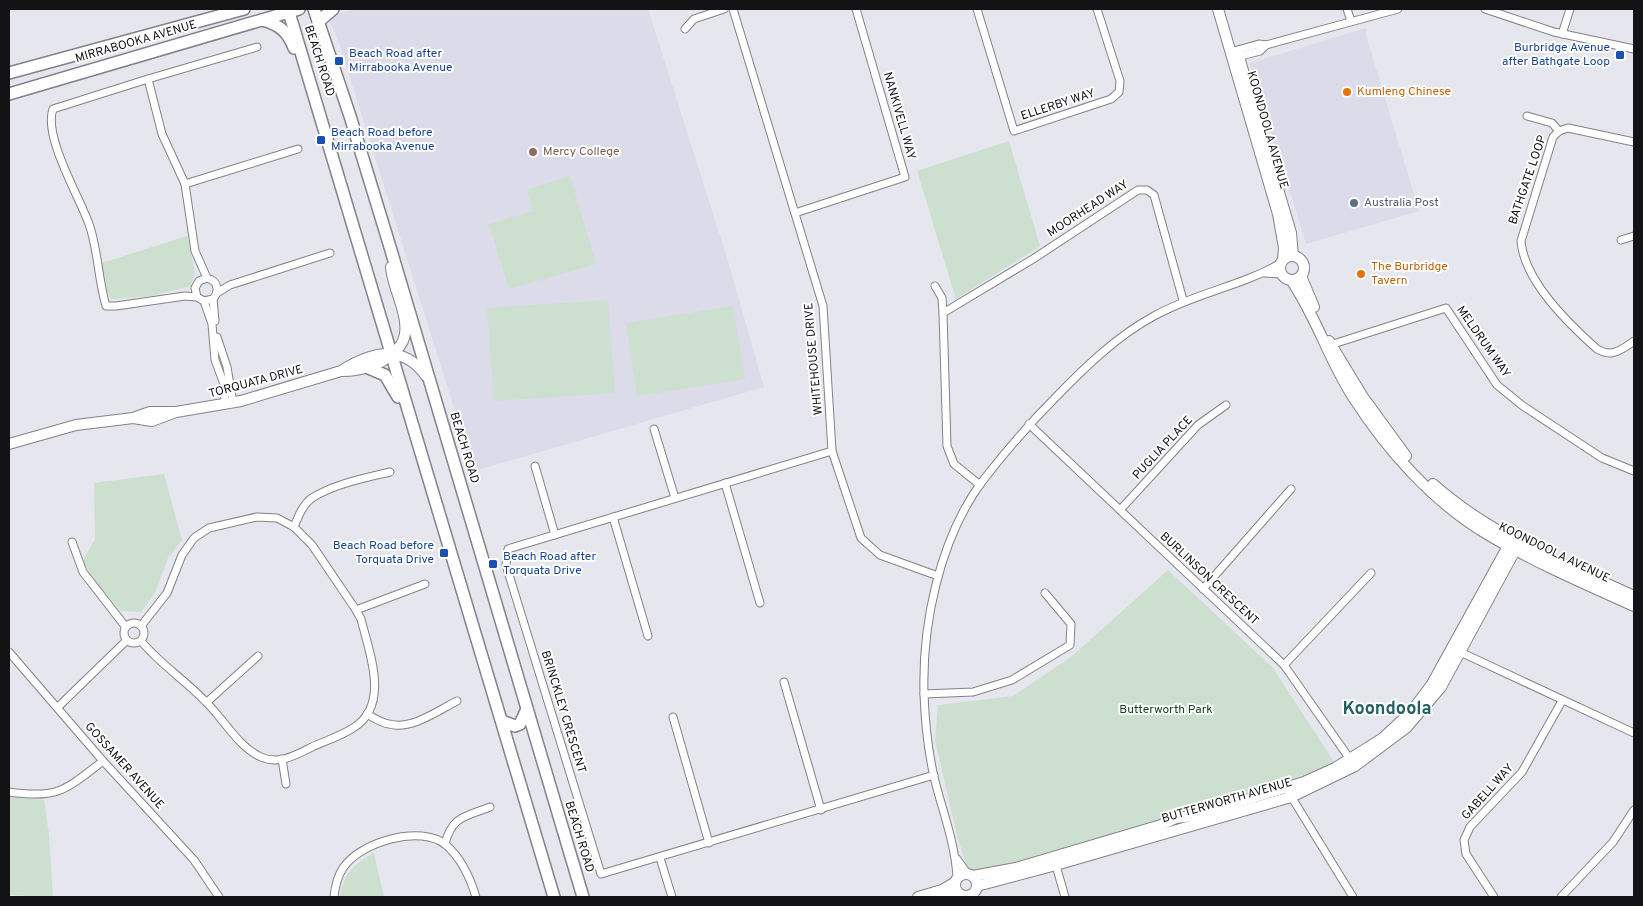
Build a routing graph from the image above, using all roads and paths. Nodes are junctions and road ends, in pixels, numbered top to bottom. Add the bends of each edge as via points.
1 (221, 9) edge
2 (244, 9) edge
3 (314, 9) edge
4 (333, 9) edge
5 (724, 9) edge
6 (733, 9) edge
7 (856, 9) edge
8 (977, 9) edge
9 (1097, 9) edge
10 (1218, 9) edge
11 (1225, 9) edge
12 (1347, 9) edge
13 (1398, 9) edge
14 (1485, 9) edge
15 (1570, 9) edge
16 (292, 10) edge
17 (262, 20) junction
18 (1351, 21) junction
19 (318, 22) junction
20 (189, 25) junction
21 (684, 28) dead end
22 (1562, 34) junction
23 (257, 48) dead end
24 (1634, 49) edge
25 (1235, 54) junction
26 (9, 73) edge
27 (148, 79) junction
28 (9, 94) edge
29 (316, 94) junction
30 (1527, 116) dead end
31 (1559, 131) junction
32 (1634, 142) edge
33 (298, 149) dead end
34 (185, 184) junction
35 (795, 213) junction
36 (1634, 236) edge
37 (1622, 240) dead end
38 (330, 253) dead end
39 (392, 254) junction
40 (1294, 256) junction
41 (1282, 261) junction
42 (200, 266) junction
43 (1264, 273) junction
44 (1282, 274) junction
45 (207, 278) junction
46 (1296, 278) junction
47 (199, 281) junction
48 (215, 282) junction
49 (230, 286) junction
50 (935, 286) dead end
51 (194, 288) junction
52 (185, 296) junction
53 (215, 296) junction
54 (197, 297) junction
55 (1183, 300) junction
56 (204, 301) junction
57 (943, 313) junction
58 (1634, 341) edge
59 (1328, 345) junction
60 (391, 354) junction
61 (366, 367) junction
62 (341, 371) junction
63 (430, 381) junction
64 (229, 404) junction
65 (1226, 404) dead end
66 (1030, 424) junction
67 (654, 430) dead end
68 (415, 435) junction
69 (9, 444) edge
70 (832, 451) junction
71 (535, 466) dead end
72 (1634, 471) edge
73 (390, 472) dead end
74 (725, 483) junction
75 (980, 485) junction
76 (1291, 489) dead end
77 (675, 498) junction
78 (1120, 510) junction
79 (613, 517) junction
80 (294, 527) junction
81 (555, 535) junction
82 (72, 542) dead end
83 (1514, 545) junction
84 (1371, 573) dead end
85 (938, 576) junction
86 (424, 584) dead end
87 (1203, 589) junction
88 (1045, 593) dead end
89 (1634, 596) edge
90 (760, 603) dead end
91 (1634, 606) edge
92 (356, 610) junction
93 (125, 626) junction
94 (141, 626) junction
95 (648, 636) dead end
96 (126, 641) junction
97 (141, 641) junction
98 (1457, 650) junction
99 (9, 652) edge
100 (258, 656) dead end
101 (1284, 665) junction
102 (784, 682) dead end
103 (924, 694) junction
104 (457, 700) dead end
105 (1562, 701) junction
106 (206, 702) junction
107 (58, 707) junction
108 (527, 709) junction
109 (367, 714) junction
110 (673, 717) dead end
111 (502, 721) junction
112 (1634, 733) edge
113 (282, 759) junction
114 (103, 761) junction
115 (1352, 763) junction
116 (934, 776) junction
117 (286, 784) dead end
118 (9, 792) edge
119 (1289, 792) junction
120 (490, 807) dead end
121 (821, 810) junction
122 (1634, 810) edge
123 (709, 843) junction
124 (445, 844) junction
125 (660, 858) junction
126 (1054, 861) junction
127 (964, 881) junction
128 (219, 897) edge
129 (334, 897) edge
130 (476, 897) edge
131 (554, 897) edge
132 (583, 897) edge
133 (672, 897) edge
134 (918, 897) edge
135 (944, 897) edge
136 (1065, 897) edge
137 (1353, 897) edge
138 (1494, 897) edge
139 (1561, 897) edge

1 - 20 main road via 204,14
2 - 20 main road, MIRRABOOKA AVENUE
3 - 19 main road, BEACH ROAD
4 - 19 main road
5 - 21 street via 694,19
6 - 35 street, WHITEHOUSE DRIVE
7 - 35 street, NANKIVELL WAY via 905,177
8 - 9 street, ELLERBY WAY via 1014,132 1111,99 1119,92 1120,81
10 - 25 street, KOONDOOLA AVENUE
11 - 25 street, KOONDOOLA AVENUE
12 - 18 street
13 - 18 street
14 - 22 street
15 - 22 street
16 - 17 main road, MIRRABOOKA AVENUE
16 - 29 main road, BEACH ROAD
17 - 28 main road, MIRRABOOKA AVENUE
17 - 29 main road via 282,28 291,39 304,74
18 - 25 street via 1266,45 1260,50
19 - 39 main road, BEACH ROAD
20 - 26 main road, MIRRABOOKA AVENUE
22 - 24 street
23 - 27 street
25 - 40 street, KOONDOOLA AVENUE via 1291,233
25 - 41 street, KOONDOOLA AVENUE via 1278,214 1284,248
27 - 34 street via 162,134
27 - 52 street via 59,106 53,109 49,119 63,166 90,226 99,284 106,306
29 - 60 main road, BEACH ROAD
30 - 31 street, BATHGATE LOOP via 1552,123
31 - 32 street, BATHGATE LOOP via 1568,128
31 - 58 street, BATHGATE LOOP via 1553,137 1523,231 1524,259 1559,314 1596,349 1612,354
33 - 34 street
34 - 42 street via 194,251
35 - 70 street, WHITEHOUSE DRIVE via 823,306
36 - 37 street
38 - 49 street
39 - 60 street, TORQUATA DRIVE via 391,270 404,331 400,347
39 - 63 main road, BEACH ROAD
40 - 41 street
40 - 46 street via 1304,266
41 - 43 street
41 - 44 street
42 - 45 street
42 - 47 street
43 - 44 street
43 - 55 street
44 - 46 street
45 - 47 street
45 - 48 street
46 - 59 street, KOONDOOLA AVENUE
47 - 51 street
48 - 49 street
48 - 53 street
49 - 53 street
50 - 57 street via 942,298
51 - 52 street
51 - 54 street
52 - 54 street
53 - 56 street
53 - 64 street via 217,339 227,367
54 - 56 street
55 - 57 street, MOORHEAD WAY via 1154,195 1148,190 1138,190
55 - 66 street via 1151,317 1104,352
56 - 64 street via 212,324 215,360
57 - 75 street via 947,446 954,464
59 - 72 street, MELDRUM WAY via 1446,308 1497,385 1602,458
59 - 83 street, KOONDOOLA AVENUE via 1406,457 1435,485
60 - 61 street, TORQUATA DRIVE via 386,361
60 - 62 street, TORQUATA DRIVE via 384,353
60 - 63 street, TORQUATA DRIVE via 418,363
60 - 68 main road, BEACH ROAD
61 - 62 street, TORQUATA DRIVE
61 - 68 main road via 381,372 389,380
62 - 64 street, TORQUATA DRIVE
63 - 108 main road, BEACH ROAD
64 - 69 street, TORQUATA DRIVE via 176,412 150,412 133,418 76,425
65 - 78 street, PUGLIA PLACE via 1198,425
66 - 75 street
66 - 78 street, BURLINSON CRESCENT
67 - 77 street
68 - 111 main road, BEACH ROAD
70 - 74 street, BRINCKLEY CRESCENT
70 - 85 street, WHITEHOUSE DRIVE via 861,538 880,555
71 - 81 street
73 - 80 street via 311,498
74 - 77 street, BRINCKLEY CRESCENT
74 - 90 street
75 - 85 street
76 - 87 street
77 - 79 street, BRINCKLEY CRESCENT
78 - 87 street, BURLINSON CRESCENT
79 - 81 street, BRINCKLEY CRESCENT
79 - 95 street
80 - 92 street via 312,546
80 - 94 street via 277,518 257,517 209,528 194,538 182,555 167,593
81 - 125 street, BRINCKLEY CRESCENT via 508,549 506,565 601,874
82 - 93 street via 82,572
83 - 89 street, KOONDOOLA AVENUE
83 - 91 street, KOONDOOLA AVENUE
83 - 98 street, BUTTERWORTH AVENUE
84 - 101 street
85 - 103 street via 925,640
86 - 92 street
87 - 101 street, BURLINSON CRESCENT
88 - 103 street via 1071,624 1070,645 1012,680 973,692
92 - 109 street via 376,684
93 - 94 street via 130,623
93 - 96 street
94 - 97 street via 144,628
96 - 97 street
96 - 107 street
97 - 106 street
98 - 105 street
98 - 115 street, BUTTERWORTH AVENUE via 1411,712
99 - 107 street, GOSSAMER AVENUE
100 - 106 street
101 - 115 street, BURLINSON CRESCENT
102 - 121 street
103 - 116 street via 926,734
104 - 109 street via 404,726 388,724
105 - 112 street
105 - 138 street, GABELL WAY via 1522,772 1470,827 1464,840 1466,854
106 - 113 street via 245,746 261,757
107 - 114 street, GOSSAMER AVENUE
108 - 111 main road via 520,724 515,726
108 - 132 main road, BEACH ROAD
109 - 113 street via 354,728
110 - 123 street
111 - 131 main road, BEACH ROAD
113 - 117 street
114 - 118 street via 52,794 34,796
114 - 128 street, GOSSAMER AVENUE via 194,860
115 - 119 street, BUTTERWORTH AVENUE via 1322,774
116 - 121 street, BRINCKLEY CRESCENT
116 - 127 street
119 - 126 street, BUTTERWORTH AVENUE via 1176,818
119 - 137 street
120 - 124 street via 458,820 449,829
121 - 123 street, BRINCKLEY CRESCENT
122 - 139 street via 1613,842
123 - 125 street, BRINCKLEY CRESCENT
124 - 129 street via 426,835 387,839 362,851 343,868
124 - 130 street via 470,876
125 - 133 street
126 - 127 street, BUTTERWORTH AVENUE
126 - 136 street
127 - 134 street, BUTTERWORTH AVENUE
127 - 135 street, BUTTERWORTH AVENUE

